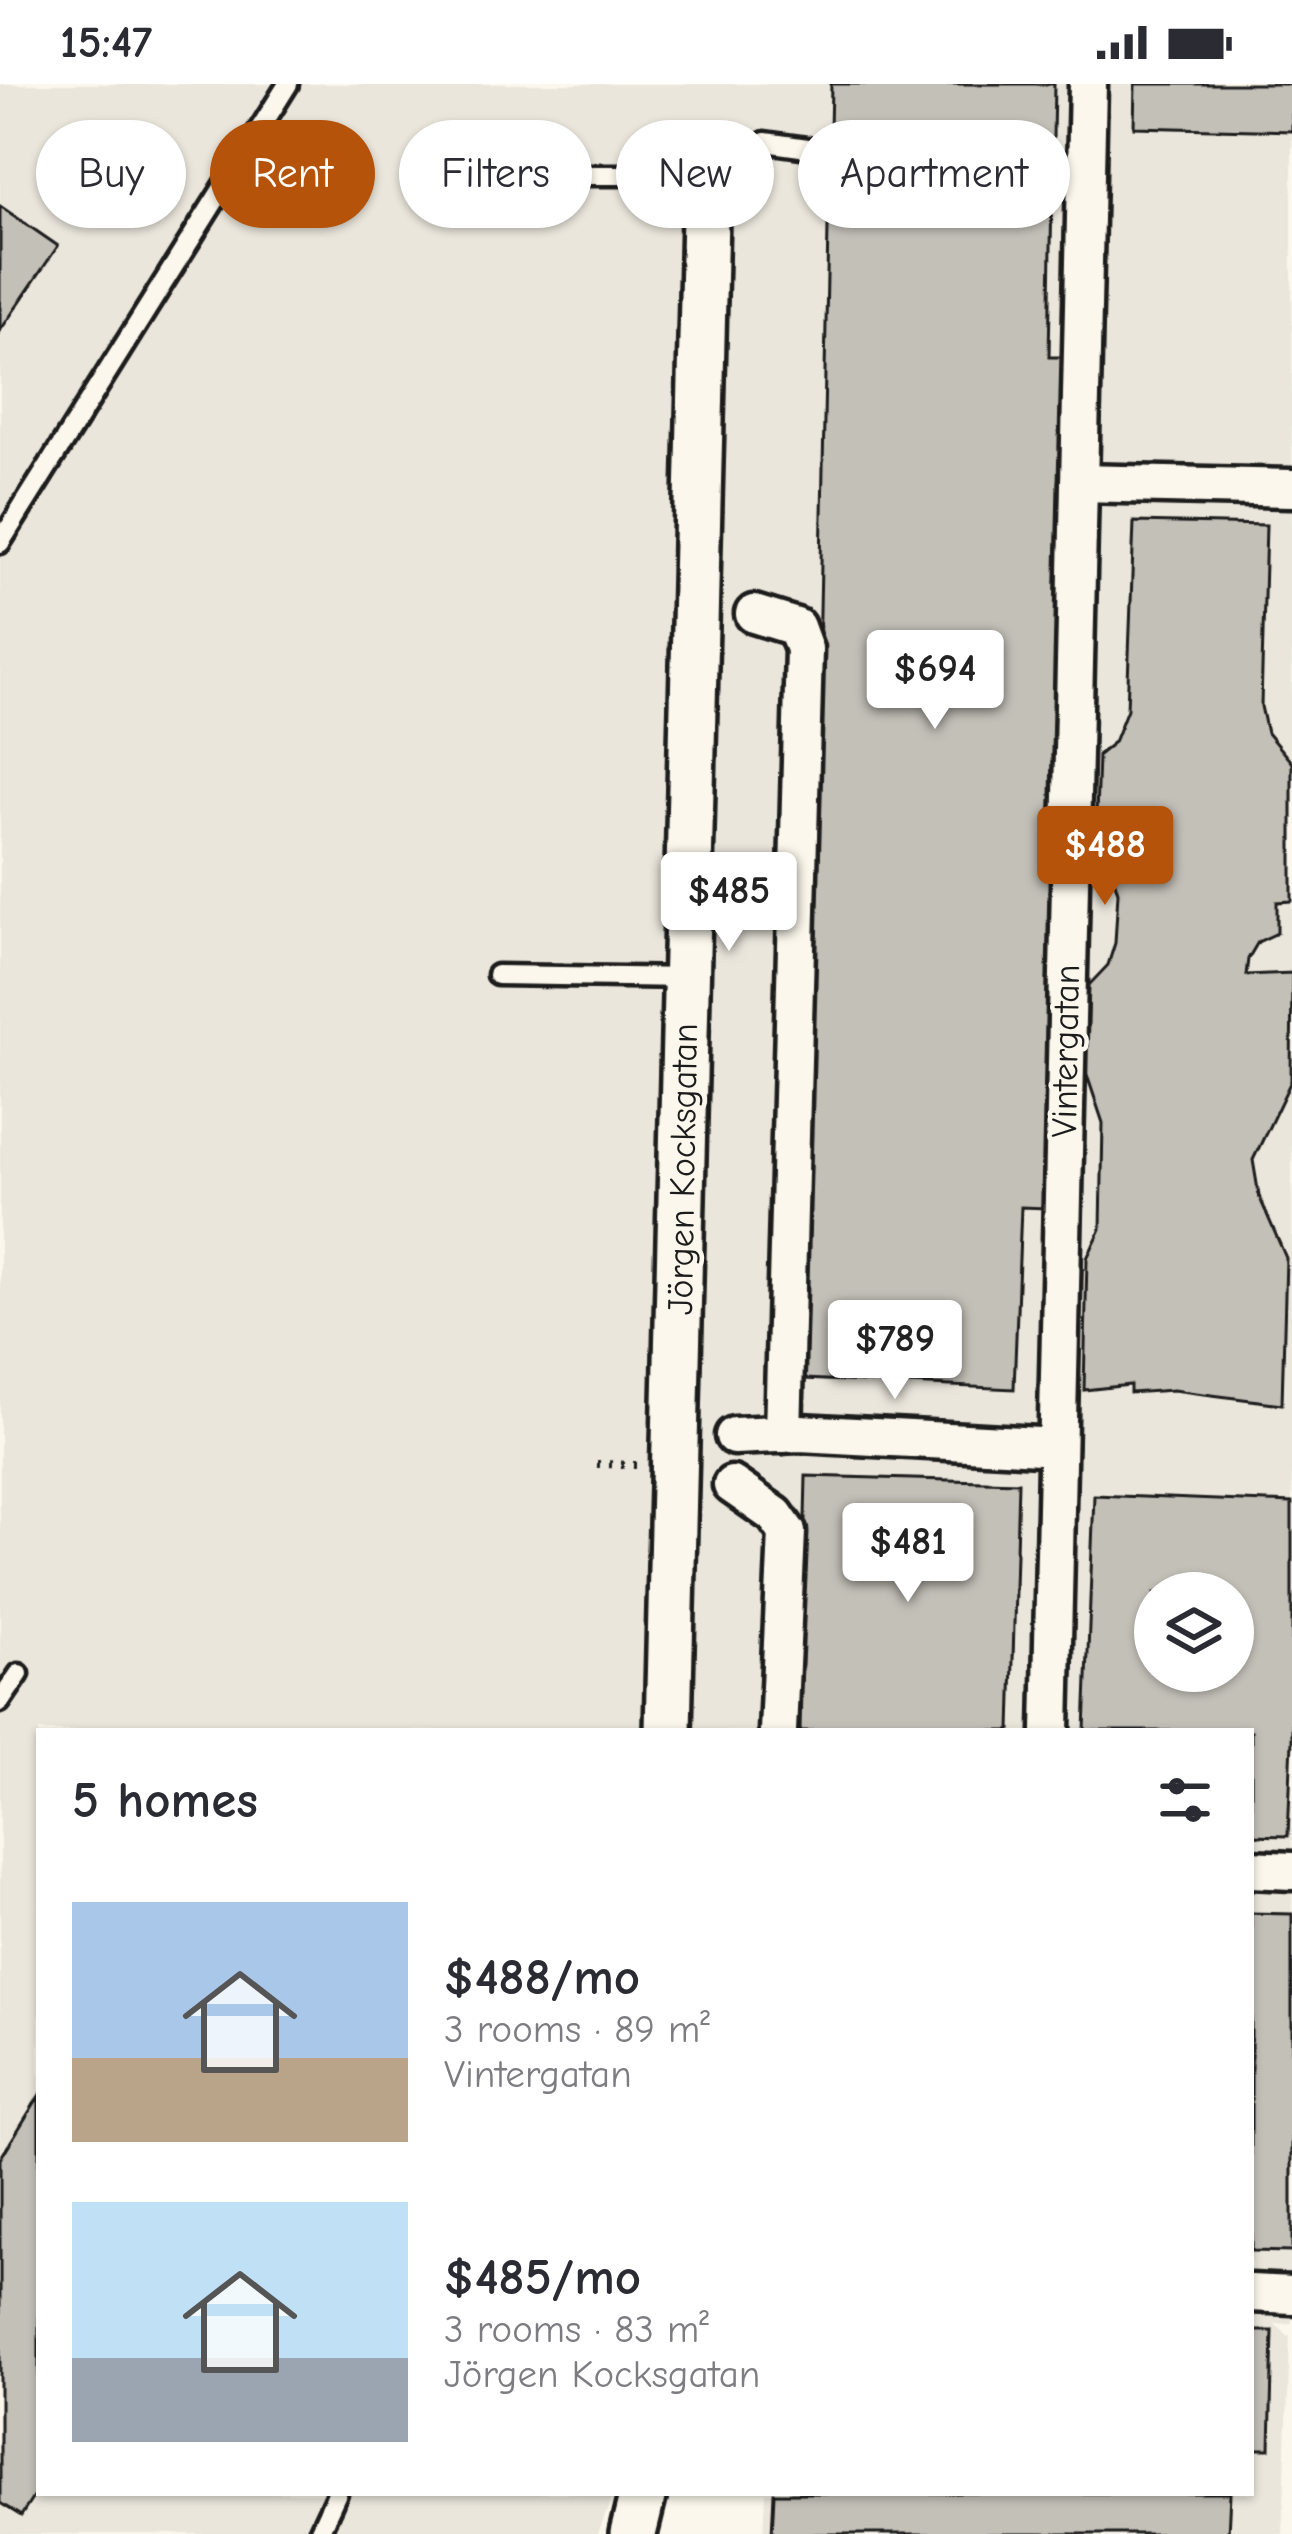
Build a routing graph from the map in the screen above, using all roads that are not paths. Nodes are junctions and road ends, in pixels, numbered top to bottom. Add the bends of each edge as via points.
1 (288, 84) edge
2 (1088, 84) edge
3 (705, 228) edge
4 (1079, 483) junction
5 (1292, 488) edge
6 (0, 543) edge
7 (754, 614) dead end
8 (497, 975) dead end
9 (688, 979) junction
10 (783, 1434) junction
11 (734, 1436) dead end
12 (1057, 1447) junction
13 (732, 1485) dead end
14 (19, 1673) dead end
15 (0, 1702) edge
16 (668, 1728) edge
17 (778, 1728) edge
18 (1051, 1728) edge
19 (1254, 1869) edge
20 (1292, 1871) edge
21 (1254, 2294) edge
22 (1292, 2294) edge
23 (336, 2496) edge
24 (642, 2496) edge
25 (653, 2496) edge
26 (318, 2534) edge
27 (633, 2534) edge
28 (658, 2534) edge

1 - 6 lane
2 - 4 street, Vintergatan
3 - 9 street, Jörgen Kocksgatan
4 - 5 street
4 - 12 street, Vintergatan
7 - 10 street via 796,627 804,649
8 - 9 lane
9 - 16 street, Jörgen Kocksgatan
10 - 11 street
10 - 12 street
12 - 18 street, Vintergatan
13 - 17 street via 787,1532
14 - 15 lane
19 - 20 street
21 - 22 street
23 - 26 lane
24 - 27 street
25 - 28 street

